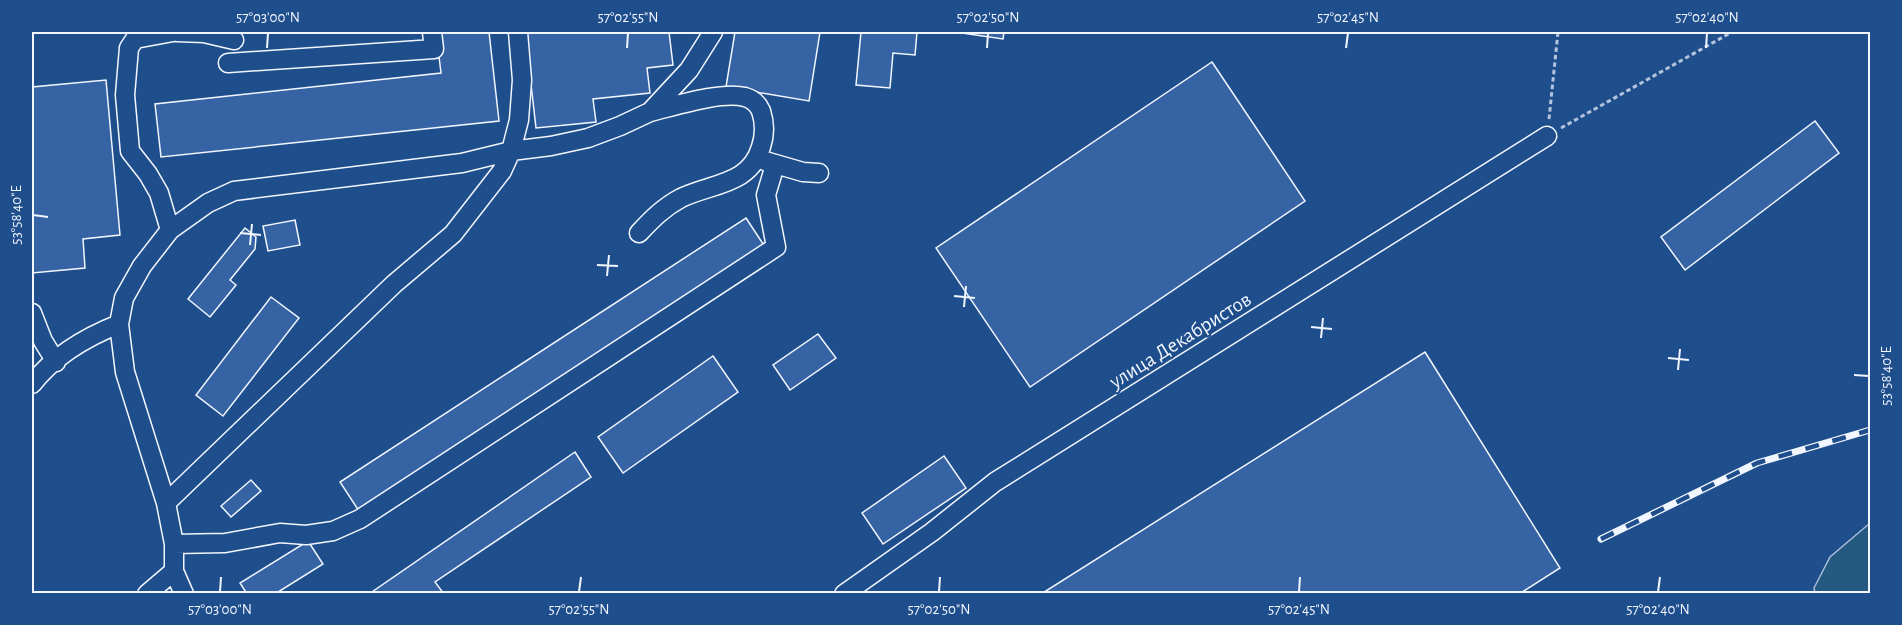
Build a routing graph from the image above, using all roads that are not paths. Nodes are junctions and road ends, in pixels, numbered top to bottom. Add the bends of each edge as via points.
1 (175, 32) edge
2 (432, 32) edge
3 (518, 32) edge
4 (713, 32) edge
5 (236, 36) edge
6 (650, 112) junction
7 (1547, 136) road end
8 (511, 151) junction
9 (766, 162) junction
10 (819, 173) dead end
11 (170, 230) junction
12 (639, 233) dead end
13 (32, 313) edge
14 (120, 324) junction
15 (56, 362) junction
16 (32, 384) edge
17 (166, 503) junction
18 (174, 544) junction
19 (174, 571) junction
20 (147, 594) edge
21 (184, 594) edge
22 (844, 594) edge

1 - 5 street
1 - 11 street via 135,39 129,48 125,95 130,151 159,193
2 - 5 street via 434,49 227,70
3 - 8 street via 522,80 519,120
4 - 6 street via 689,70
6 - 8 street via 588,138
6 - 9 street via 724,96 746,97 758,104 763,118
7 - 22 street, улица Декабристов via 995,482
8 - 11 street via 462,163 234,191 208,203
8 - 17 street via 502,171 453,234 394,284
9 - 10 street
9 - 12 street via 681,198 657,214
9 - 18 street via 766,195 776,247 360,519 333,531 306,536 280,533 225,543
11 - 14 street via 142,266 124,298
13 - 15 street
14 - 15 street via 76,344
14 - 17 street via 125,372
15 - 16 street
17 - 18 street
18 - 19 street
19 - 20 street
19 - 21 street

